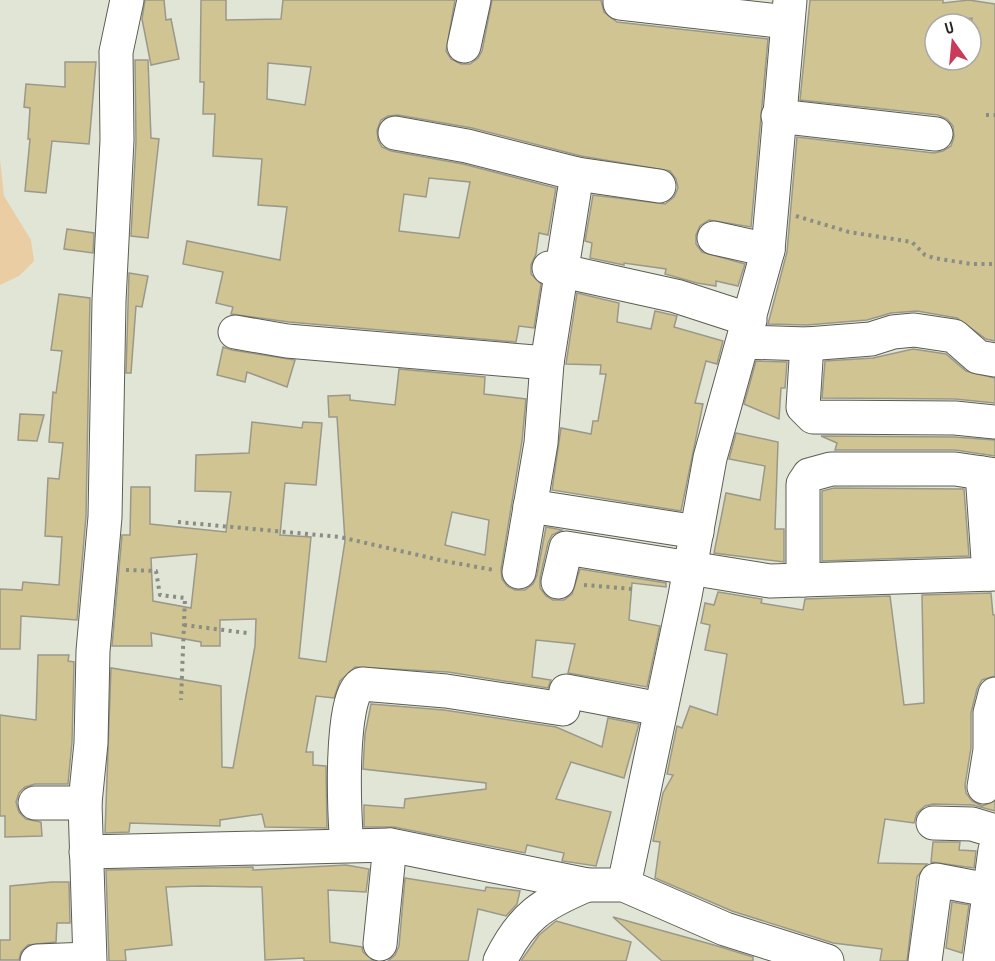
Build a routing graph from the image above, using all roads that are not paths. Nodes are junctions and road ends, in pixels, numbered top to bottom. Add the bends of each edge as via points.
1 (127, 0) edge
2 (474, 0) edge
3 (620, 0) edge
4 (789, 11) edge
5 (464, 46) dead end
6 (778, 116) junction
7 (395, 133) dead end
8 (936, 134) dead end
9 (577, 174) junction
10 (659, 186) dead end
11 (714, 238) dead end
12 (768, 250) junction
13 (556, 269) junction
14 (747, 331) junction
15 (235, 332) dead end
16 (807, 344) junction
17 (995, 360) edge
18 (547, 363) junction
19 (995, 422) edge
20 (988, 474) edge
21 (530, 506) junction
22 (697, 531) junction
23 (689, 568) junction
24 (519, 572) road end
25 (992, 574) edge
26 (803, 580) junction
27 (558, 582) road end
28 (995, 694) edge
29 (660, 708) junction
30 (984, 787) dead end
31 (35, 803) dead end
32 (85, 803) junction
33 (933, 823) dead end
34 (995, 831) edge
35 (347, 844) junction
36 (390, 845) junction
37 (995, 850) edge
38 (86, 852) junction
39 (587, 885) junction
40 (624, 885) junction
41 (988, 890) junction
42 (380, 944) dead end
43 (89, 960) edge
44 (37, 961) edge
45 (500, 961) edge
46 (827, 961) edge
47 (925, 961) edge
48 (980, 961) edge

1 - 32 street via 116,52 117,140 108,301 105,517
2 - 5 street
3 - 4 street via 678,10
4 - 6 street
6 - 8 street
6 - 12 street
7 - 9 street via 467,146
9 - 10 street
9 - 13 street
11 - 12 street
12 - 14 street
13 - 14 street via 676,296
13 - 18 street
14 - 16 street
14 - 22 street via 710,458
15 - 18 street via 299,342
16 - 17 street via 871,339 914,330 954,336 978,357
16 - 19 street via 803,407 813,417
18 - 21 street via 541,442
20 - 25 street
20 - 26 street via 955,469 831,470 809,475 803,484
21 - 22 street
21 - 24 street
22 - 23 street
23 - 26 street via 770,581
23 - 27 street via 566,548
23 - 29 street
25 - 26 street
28 - 30 street
29 - 35 street via 566,691 563,709 446,691 362,684 352,694 349,720 343,807
29 - 40 street
31 - 32 street
32 - 38 street
33 - 34 street via 972,824
35 - 36 street
35 - 38 street
36 - 39 street
36 - 42 street
37 - 41 street
38 - 43 street
39 - 40 street
39 - 45 street via 534,912 510,941
40 - 46 street via 726,929
41 - 47 street via 936,879
41 - 48 street
43 - 44 street

